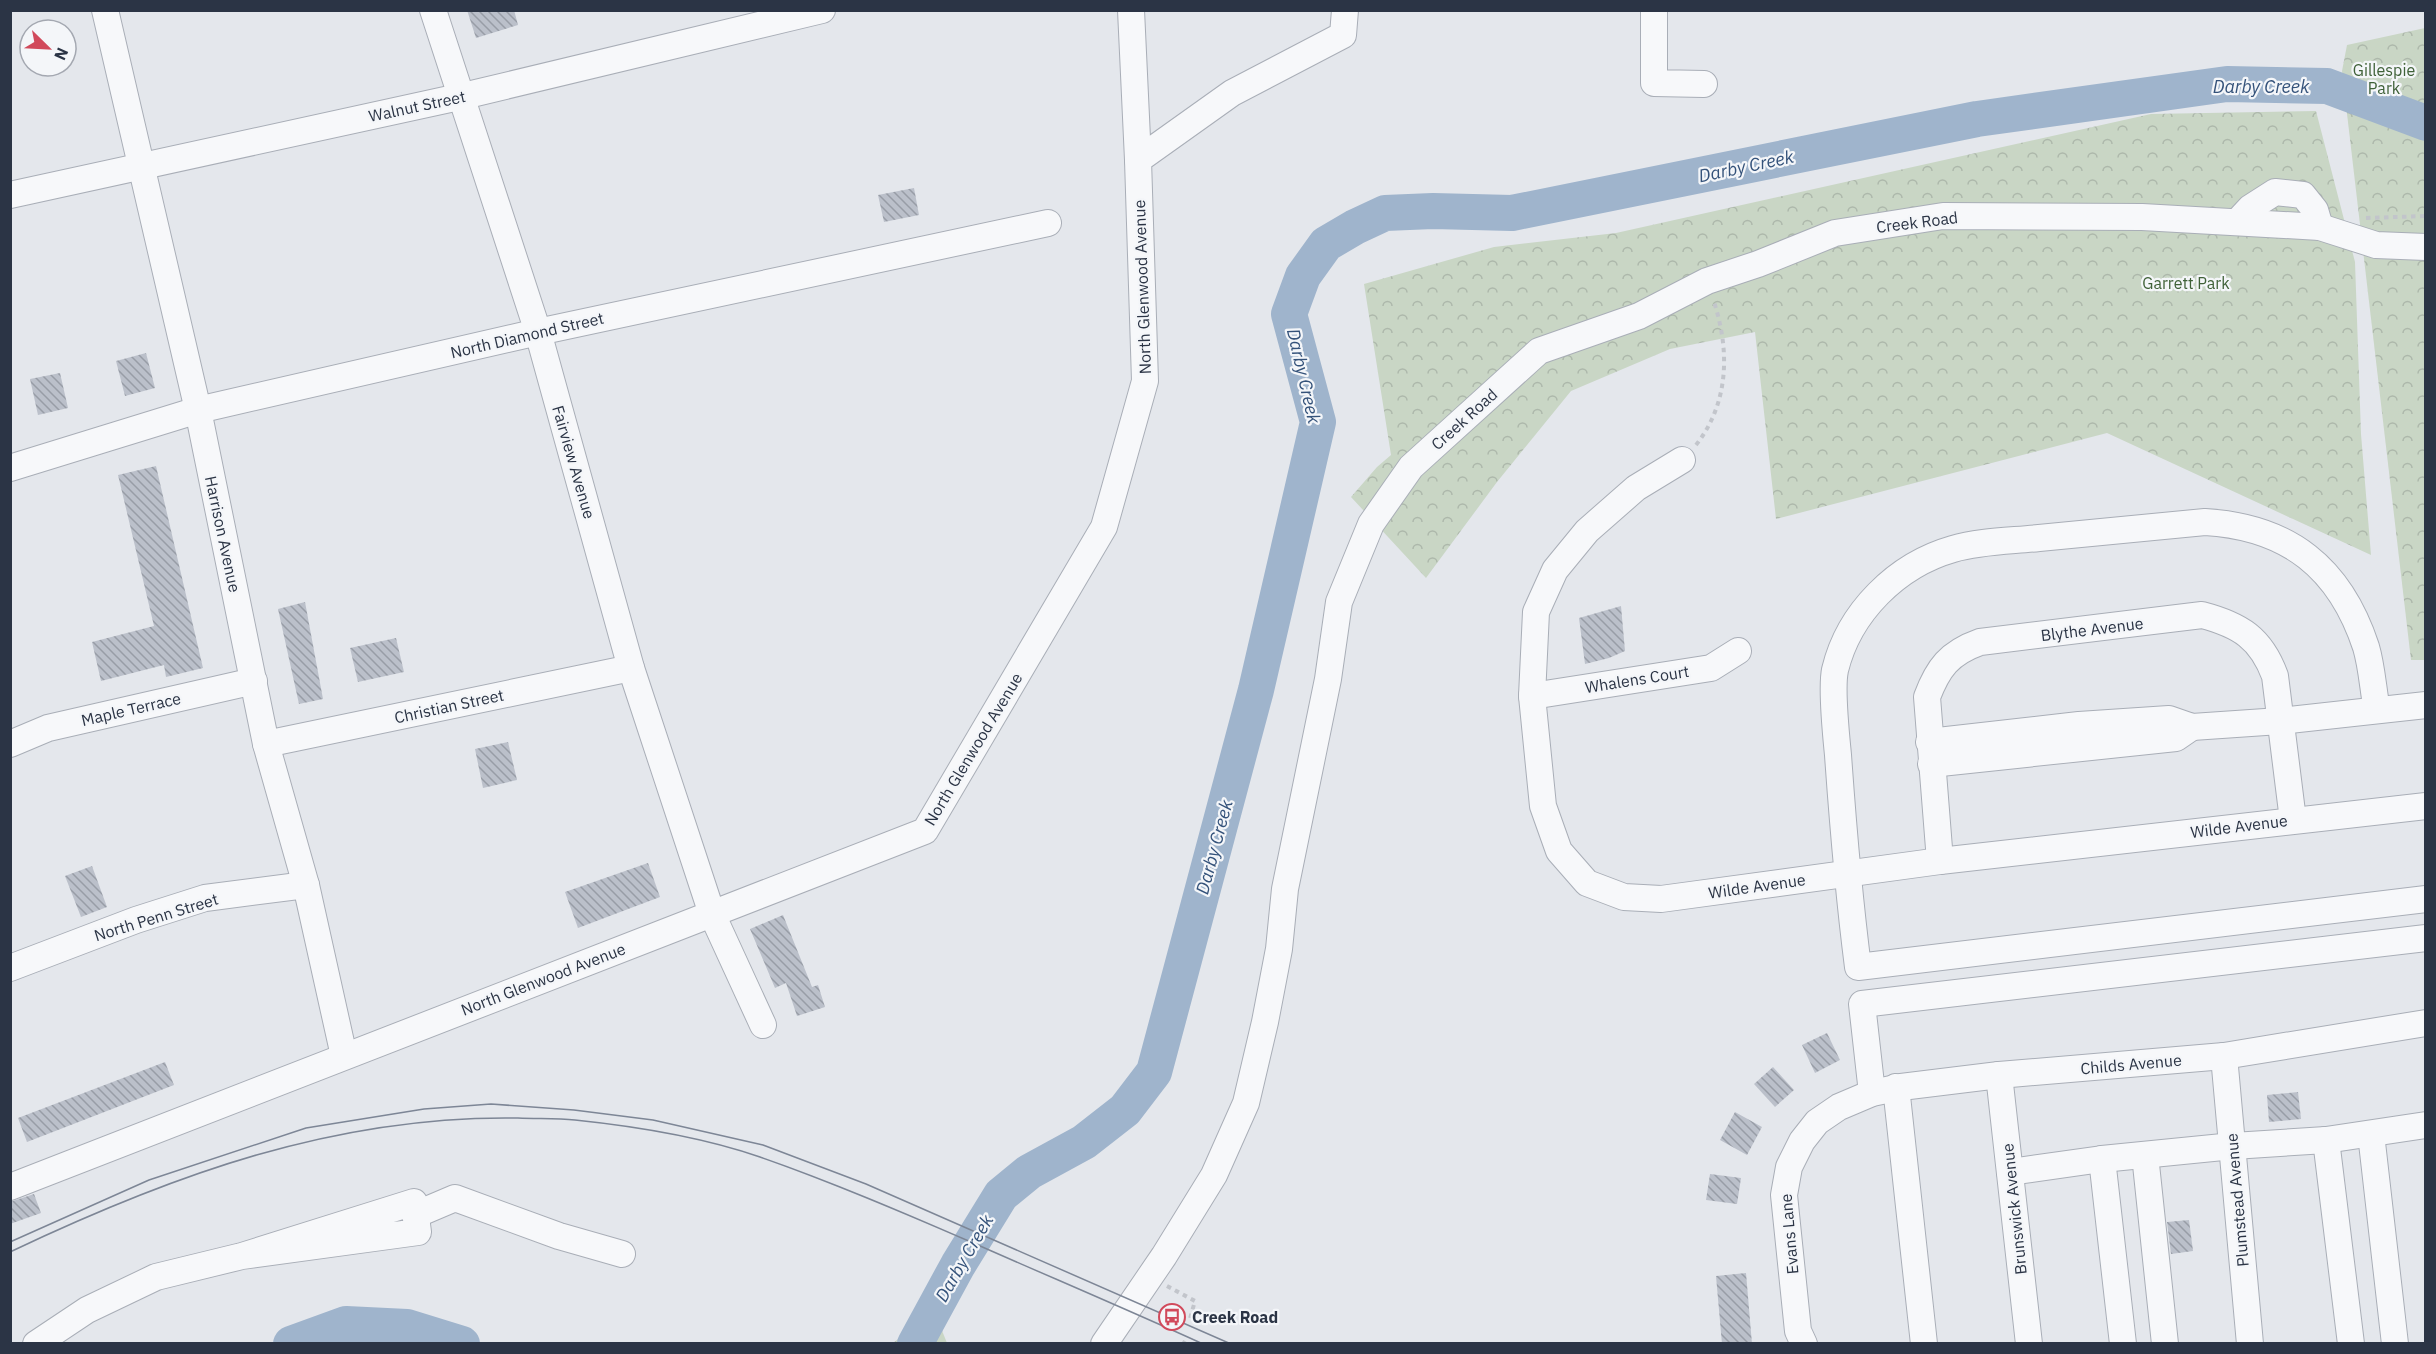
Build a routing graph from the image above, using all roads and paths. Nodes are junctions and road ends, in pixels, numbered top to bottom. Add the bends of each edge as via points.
1 (105, 10) edge
2 (433, 10) edge
3 (822, 10) edge
4 (1131, 10) edge
5 (1345, 10) edge
6 (1654, 10) edge
7 (781, 14) edge
8 (1704, 84) dead end
9 (459, 97) junction
10 (1138, 160) junction
11 (142, 166) junction
12 (10, 195) edge
13 (1048, 223) dead end
14 (2426, 247) edge
15 (1707, 281) junction
16 (538, 332) junction
17 (198, 410) junction
18 (1682, 460) joint
19 (10, 468) edge
20 (1738, 651) dead end
21 (631, 668) junction
22 (254, 681) junction
23 (1532, 696) junction
24 (2426, 705) edge
25 (2377, 710) junction
26 (2280, 721) junction
27 (10, 744) edge
28 (266, 744) junction
29 (1930, 753) junction
30 (2426, 806) edge
31 (2293, 820) junction
32 (1940, 861) junction
33 (1846, 873) junction
34 (306, 885) junction
35 (2426, 899) edge
36 (712, 914) junction
37 (2426, 938) edge
38 (10, 968) edge
39 (2426, 1023) edge
40 (763, 1025) dead end
41 (344, 1056) junction
42 (2224, 1056) junction
43 (1999, 1075) junction
44 (1884, 1090) junction
45 (1839, 1107) joint
46 (2426, 1125) edge
47 (2371, 1134) junction
48 (2326, 1140) junction
49 (2233, 1146) junction
50 (2145, 1155) junction
51 (2102, 1159) junction
52 (2010, 1172) junction
53 (10, 1187) edge
54 (622, 1254) dead end
55 (1150, 1277) junction
56 (1189, 1322) dead end
57 (1109, 1342) edge
58 (36, 1344) edge
59 (1804, 1344) edge
60 (1924, 1344) edge
61 (2029, 1344) edge
62 (2123, 1344) edge
63 (2165, 1344) edge
64 (2250, 1344) edge
65 (2350, 1344) edge
66 (2395, 1344) edge

1 - 11 street, Harrison Avenue
2 - 9 street, Fairview Avenue
3 - 7 street, Walnut Street
4 - 10 street, North Glenwood Avenue
5 - 10 street via 1343,35 1232,93
6 - 8 street via 1654,83
7 - 9 street, Walnut Street
9 - 11 street, Walnut Street
9 - 16 street, Fairview Avenue
10 - 36 street, North Glenwood Avenue via 1145,381 1104,526 925,831
11 - 12 street, Walnut Street
11 - 17 street, Harrison Avenue
13 - 16 street, North Diamond Street
14 - 15 street, Creek Road via 2376,245 2320,227 2142,217 1943,216 1835,233
15 - 18 path via 1725,350 1724,383 1714,417
15 - 55 street, Creek Road via 1640,316 1539,351 1411,467 1371,524 1339,602 1328,679 1285,889 1279,949 1246,1103 1214,1175
16 - 17 street, North Diamond Street
16 - 21 street, Fairview Avenue
17 - 19 street, North Diamond Street
17 - 22 street, Harrison Avenue
18 - 23 street, Wilde Avenue via 1636,489 1587,531 1555,570 1536,612
20 - 23 street, Whalens Court via 1712,668
21 - 28 street, Christian Street
21 - 36 street, Fairview Avenue
22 - 27 street, Maple Terrace via 48,728
22 - 28 street, Harrison Avenue
23 - 33 street, Wilde Avenue via 1543,806 1559,851 1587,883 1624,897 1661,899
24 - 25 street
25 - 26 street
25 - 33 street via 2367,650 2350,606 2324,571 2296,548 2260,532 2234,524 2205,522 1956,548 1929,556 1880,592 1865,609 1842,649 1835,672
26 - 29 street via 2192,727 2175,738
26 - 29 street, Blythe Avenue via 2275,676 2267,655 2235,626 2202,615 1980,642 1961,649 1934,678 1927,697
26 - 31 street, Blythe Avenue
28 - 34 street, Harrison Avenue
29 - 32 street, Blythe Avenue
30 - 31 street, Wilde Avenue
31 - 32 street, Wilde Avenue
32 - 33 street, Wilde Avenue
33 - 35 street via 1858,968
34 - 38 street, North Penn Street via 205,898
34 - 41 street, Harrison Avenue
36 - 40 street, Fairview Avenue
36 - 41 street, North Glenwood Avenue
37 - 44 street via 1862,1004
39 - 42 street, Childs Avenue
41 - 53 street, North Glenwood Avenue
42 - 43 street, Childs Avenue
42 - 49 street, Plumstead Avenue
43 - 44 street, Childs Avenue
43 - 52 street, Brunswick Avenue
44 - 45 street, Childs Avenue
44 - 60 street
45 - 59 street, Evans Lane via 1817,1122 1802,1141 1789,1167 1784,1195 1798,1331
46 - 47 street
47 - 48 street
47 - 66 street
48 - 49 street
48 - 65 street
49 - 50 street
49 - 64 street, Plumstead Avenue
50 - 51 street
50 - 63 street
51 - 52 street
51 - 62 street
52 - 61 street, Brunswick Avenue
54 - 58 street via 455,1198 416,1215 414,1202 242,1256 156,1277 87,1310
55 - 56 path via 1194,1301
55 - 57 street, Creek Road

